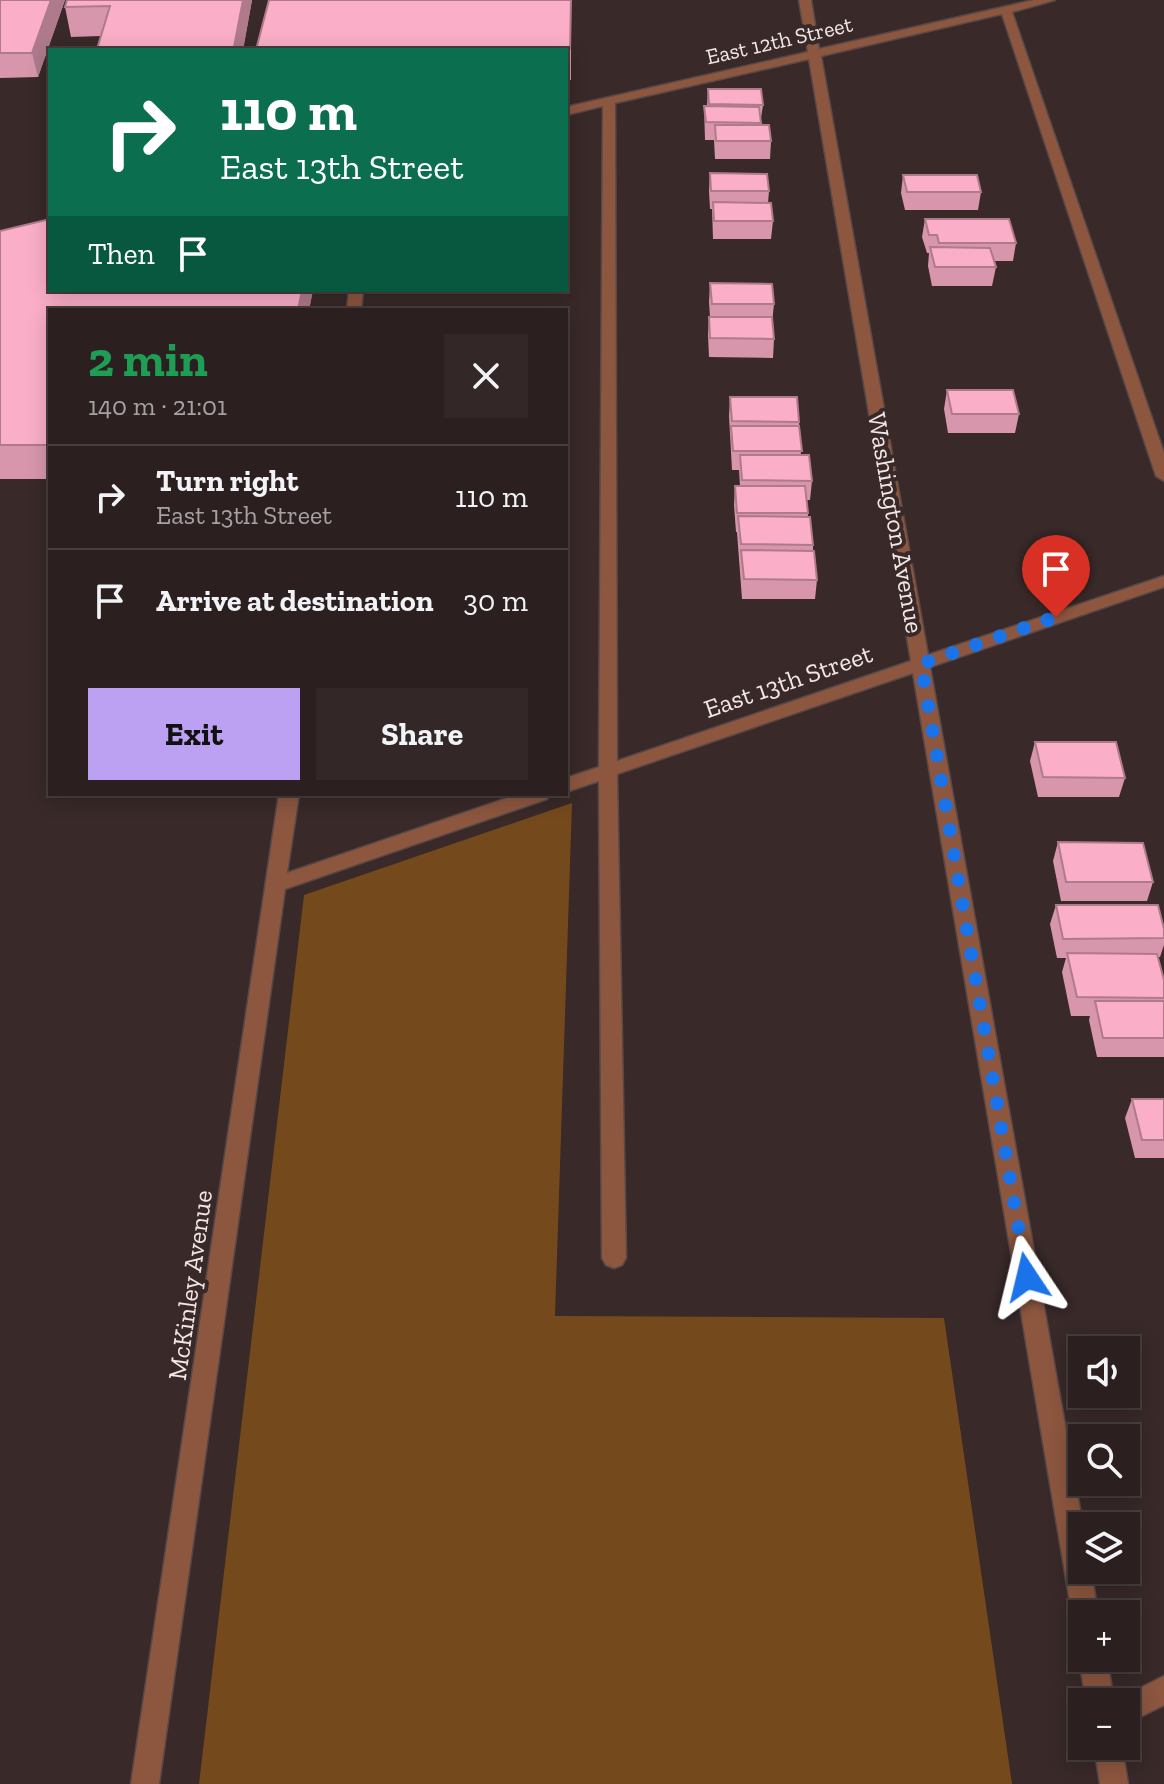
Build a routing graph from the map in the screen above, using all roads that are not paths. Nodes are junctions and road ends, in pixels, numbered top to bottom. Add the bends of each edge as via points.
1 (805, 0) edge
2 (1049, 0) edge
3 (1006, 10) junction
4 (813, 54) junction
5 (609, 101) junction
6 (568, 111) edge
7 (1164, 476) edge
8 (1164, 581) edge
9 (921, 664) junction
10 (608, 771) junction
11 (568, 784) edge
12 (289, 796) edge
13 (534, 796) edge
14 (277, 884) junction
15 (614, 1258) dead end
16 (1083, 1600) edge
17 (1164, 1690) edge
18 (1140, 1703) edge
19 (1110, 1760) edge
20 (145, 1784) edge
21 (1114, 1784) edge

1 - 4 street, Washington Avenue
2 - 3 street, East 12th Street
3 - 4 street, East 12th Street
3 - 7 street
4 - 5 street, East 12th Street
4 - 9 street, Washington Avenue
5 - 6 street, East 12th Street
5 - 10 street
8 - 9 street, East 13th Street
9 - 10 street, East 13th Street
9 - 16 street, Washington Avenue
10 - 11 street, East 13th Street
10 - 15 street
12 - 14 street, McKinley Avenue
13 - 14 street
14 - 20 street, McKinley Avenue
17 - 18 street
19 - 21 street

